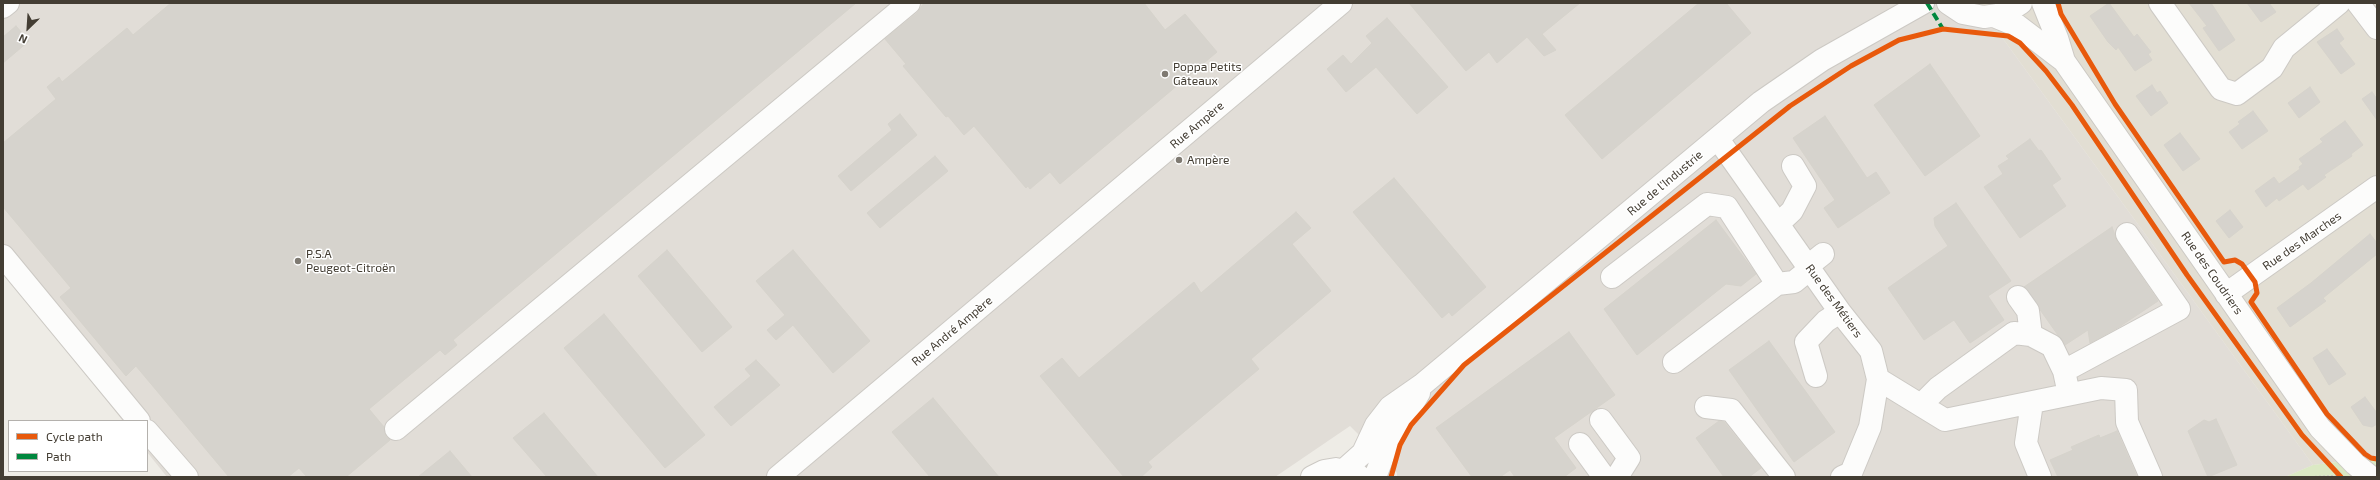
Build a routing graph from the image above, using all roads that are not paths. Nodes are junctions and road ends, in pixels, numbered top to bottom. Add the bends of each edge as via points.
1 (909, 3) edge
2 (1341, 3) edge
3 (1923, 3) edge
4 (1948, 3) edge
5 (2021, 3) edge
6 (2043, 3) edge
7 (2160, 3) edge
8 (2339, 3) edge
9 (2358, 3) edge
10 (1994, 16) junction
11 (2377, 28) edge
12 (2064, 61) junction
13 (1718, 139) junction
14 (1793, 166) dead end
15 (1126, 184) joint
16 (2377, 187) edge
17 (1778, 224) junction
18 (2127, 234) dead end
19 (3, 256) edge
20 (1817, 266) junction
21 (1612, 276) dead end
22 (1777, 284) junction
23 (2226, 294) junction
24 (2018, 297) dead end
25 (1840, 312) junction
26 (2030, 335) junction
27 (1674, 362) dead end
28 (2064, 370) junction
29 (1816, 376) dead end
30 (1878, 378) junction
31 (1423, 384) junction
32 (2072, 395) junction
33 (2032, 403) junction
34 (1921, 405) junction
35 (1706, 406) dead end
36 (138, 420) edge
37 (1601, 420) dead end
38 (396, 429) dead end
39 (148, 432) edge
40 (1580, 444) dead end
41 (1352, 473) edge
42 (187, 477) edge
43 (778, 477) edge
44 (1312, 477) edge
45 (1375, 477) edge
46 (1604, 477) edge
47 (1617, 477) edge
48 (1784, 477) edge
49 (1842, 477) edge
50 (2040, 477) edge
51 (2151, 477) edge
52 (2371, 477) edge

1 - 38 street
2 - 15 street, Rue Ampère
3 - 13 street, Rue de l'Industrie via 1792,80 1761,102
4 - 10 street via 1963,13
5 - 10 street via 2004,14
6 - 12 street, Rue des Coudriers
7 - 8 street via 2221,89 2237,94 2272,68 2284,48
9 - 11 street
10 - 12 street, Rue des Coudriers via 2018,26
12 - 23 street, Rue des Coudriers
13 - 17 street, Rue des Métiers
13 - 31 street, Rue de l'Industrie
14 - 17 street via 1805,186 1792,211
15 - 43 street, Rue André Ampère
16 - 23 street, Rue des Marches
17 - 20 street, Rue des Métiers
18 - 28 street via 2179,309
19 - 36 street
20 - 22 street via 1794,282
20 - 25 street, Rue des Métiers
21 - 22 street via 1707,204 1727,207
22 - 27 street
23 - 52 street, Rue des Coudriers via 2320,428
24 - 26 street via 2028,311
25 - 29 street via 1826,321 1806,342
25 - 30 street, Rue des Métiers via 1871,351
26 - 28 street via 2052,346
26 - 34 street via 2014,333 1938,388
28 - 32 street
30 - 34 street
30 - 49 street, Rue des Métiers via 1870,427 1851,473
31 - 41 street, Rue de l'Industrie via 1382,416
31 - 45 street, Rue de l'Industrie via 1386,449
32 - 33 street
32 - 51 street via 2101,388 2126,390 2127,422
33 - 34 street via 1945,420
33 - 50 street via 2026,443
35 - 48 street via 1731,410
37 - 47 street via 1629,458
39 - 42 street
40 - 46 street
41 - 44 street via 1328,470

